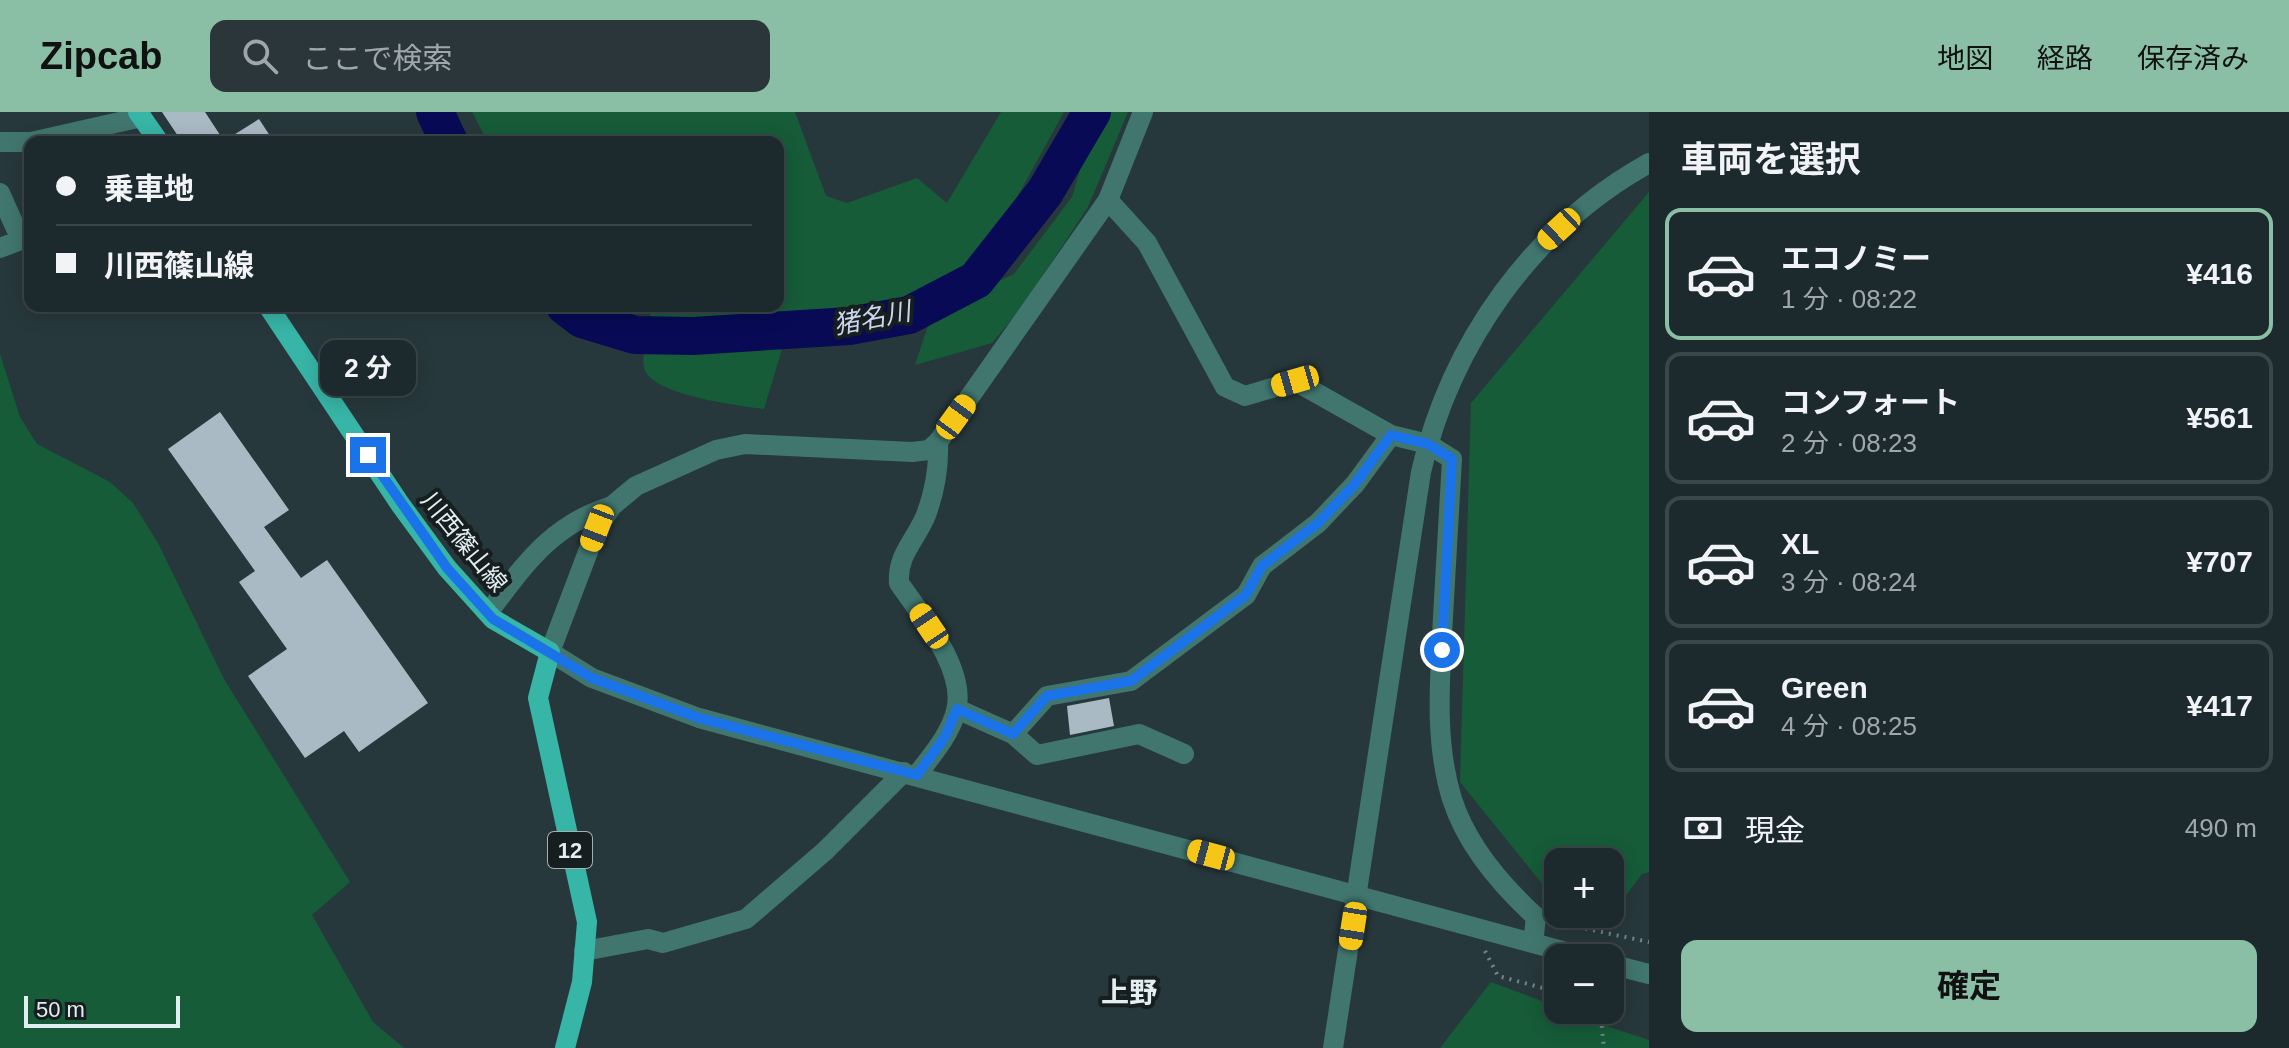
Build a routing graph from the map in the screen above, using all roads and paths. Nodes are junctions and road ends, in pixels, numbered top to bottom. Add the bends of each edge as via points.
1 (1143, 112) edge
2 (140, 114) edge
3 (54, 136) edge
4 (155, 136) edge
5 (0, 142) edge
6 (24, 142) edge
7 (1649, 163) edge
8 (0, 193) edge
9 (1108, 200) junction
10 (0, 248) edge
11 (272, 312) edge
12 (1391, 435) junction
13 (938, 442) junction
14 (1428, 444) junction
15 (612, 506) junction
16 (488, 613) junction
17 (550, 652) junction
18 (957, 709) junction
19 (1013, 734) junction
20 (1184, 754) dead end
21 (910, 773) junction
22 (1358, 895) junction
23 (1536, 917) junction
24 (1481, 929) junction
25 (1649, 942) edge
26 (1533, 943) junction
27 (1544, 946) edge
28 (584, 951) junction
29 (1624, 968) edge
30 (1649, 974) edge
31 (1544, 988) edge
32 (1601, 1024) edge
33 (565, 1048) edge
34 (1333, 1048) edge
35 (1604, 1048) edge

1 - 9 street
2 - 3 street
2 - 4 main road
5 - 6 street
7 - 14 street via 1576,213 1506,287 1456,370
8 - 10 street via 21,240
9 - 12 street via 1147,243 1225,387 1245,396 1295,381
9 - 13 street
11 - 16 main road, 川西篠山線 via 400,504
12 - 14 street
12 - 19 street via 1318,523 1262,566 1246,595 1131,681 1047,696
13 - 15 street via 929,450 912,452 772,443 730,447 636,486
13 - 18 street via 934,490 898,569 899,583 949,660
14 - 22 street
14 - 23 street via 1452,459 1440,681 1442,756 1453,801 1473,844 1504,887
15 - 16 street via 581,516 561,530
15 - 17 street via 597,528
16 - 17 main road, 川西篠山線
17 - 21 street via 592,678 699,718
17 - 28 main road, 12 via 538,698 587,922
18 - 19 street
18 - 21 street via 945,737
19 - 20 street via 1037,755 1139,734
21 - 22 street
21 - 28 street via 746,919 663,943 648,939
22 - 24 street
22 - 34 street
23 - 25 path
23 - 26 street
24 - 26 street
24 - 31 path via 1486,957 1498,976
26 - 27 street
28 - 33 main road, 12
29 - 30 street
32 - 35 path

